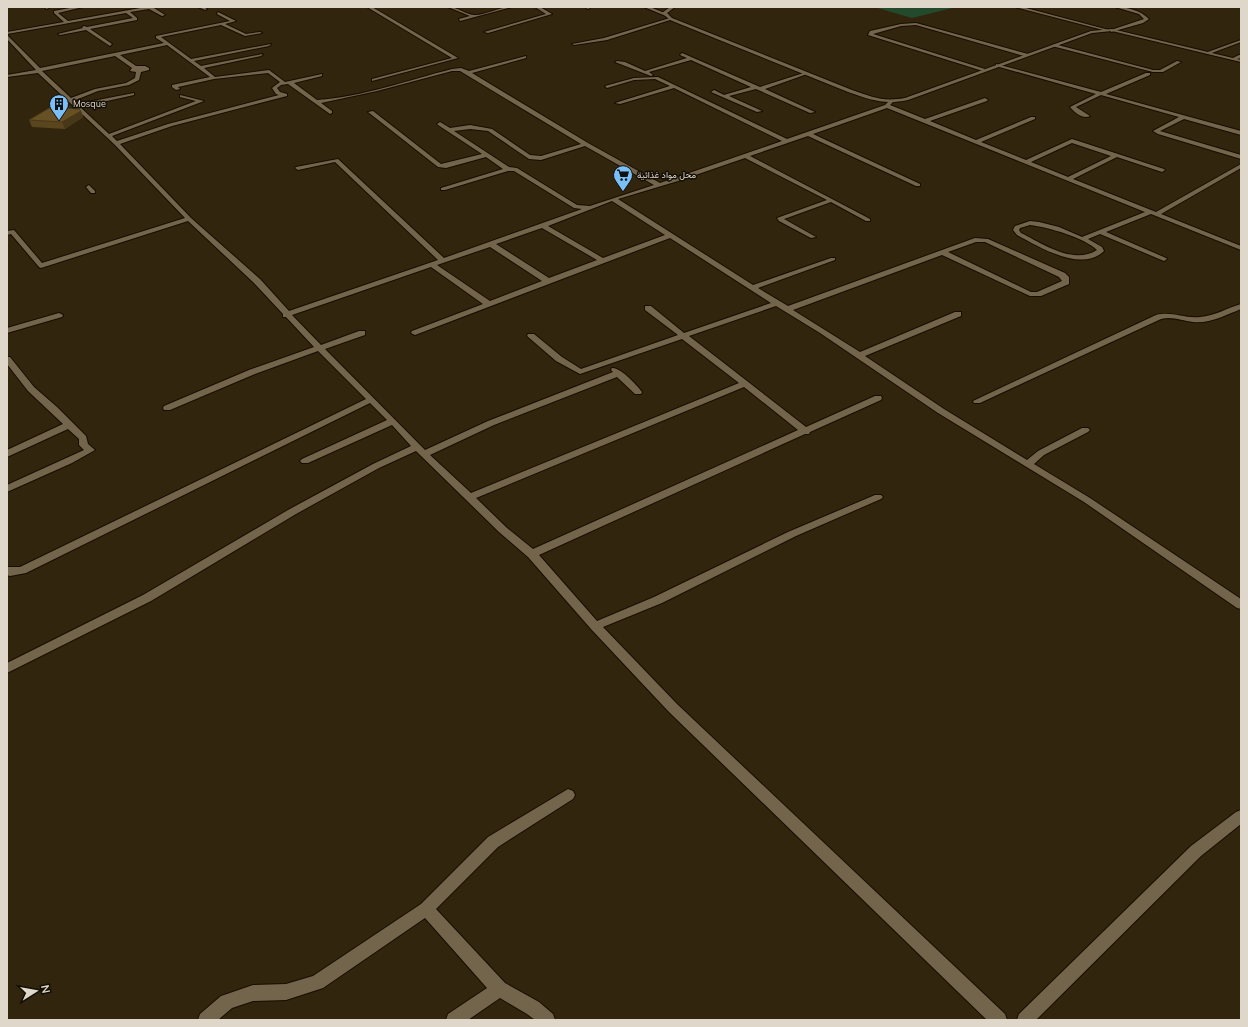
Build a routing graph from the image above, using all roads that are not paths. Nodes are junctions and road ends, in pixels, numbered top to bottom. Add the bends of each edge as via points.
1 (81, 7) edge
2 (151, 7) edge
3 (200, 7) edge
4 (369, 7) edge
5 (450, 7) edge
6 (491, 7) edge
7 (510, 7) edge
8 (537, 7) edge
9 (646, 7) edge
10 (673, 7) edge
11 (1017, 7) edge
12 (1117, 7) edge
13 (205, 9) dead end
14 (499, 10) junction
15 (127, 12) junction
16 (218, 13) dead end
17 (163, 15) dead end
18 (667, 15) junction
19 (473, 16) junction
20 (671, 19) junction
21 (460, 20) dead end
22 (74, 21) junction
23 (67, 22) junction
24 (222, 24) junction
25 (86, 29) junction
26 (1107, 30) junction
27 (1113, 31) junction
28 (260, 32) dead end
29 (486, 32) dead end
30 (60, 34) dead end
31 (7, 35) edge
32 (1241, 41) edge
33 (14, 42) junction
34 (7, 44) edge
35 (167, 44) junction
36 (269, 44) dead end
37 (574, 44) dead end
38 (110, 45) dead end
39 (1054, 45) junction
40 (1207, 53) junction
41 (116, 54) junction
42 (682, 54) dead end
43 (261, 55) dead end
44 (1026, 55) junction
45 (1241, 56) edge
46 (524, 57) dead end
47 (692, 58) junction
48 (1233, 59) junction
49 (190, 61) junction
50 (1241, 61) edge
51 (617, 62) dead end
52 (1178, 62) dead end
53 (998, 65) junction
54 (199, 68) junction
55 (39, 70) junction
56 (983, 70) junction
57 (645, 72) junction
58 (468, 73) junction
59 (805, 73) junction
60 (1148, 74) dead end
61 (320, 75) dead end
62 (7, 76) edge
63 (214, 78) junction
64 (656, 78) junction
65 (374, 80) dead end
66 (273, 81) junction
67 (291, 82) junction
68 (284, 83) junction
69 (607, 87) dead end
70 (672, 87) junction
71 (758, 88) junction
72 (178, 89) dead end
73 (714, 92) dead end
74 (132, 94) dead end
75 (1100, 94) junction
76 (182, 96) dead end
77 (725, 96) junction
78 (70, 100) junction
79 (985, 100) dead end
80 (317, 102) junction
81 (618, 103) dead end
82 (889, 104) junction
83 (75, 106) junction
84 (759, 111) dead end
85 (330, 112) dead end
86 (371, 112) dead end
87 (812, 112) dead end
88 (1087, 116) dead end
89 (1184, 117) junction
90 (1033, 118) dead end
91 (925, 122) junction
92 (440, 124) dead end
93 (449, 130) junction
94 (1241, 133) edge
95 (809, 134) junction
96 (108, 136) junction
97 (786, 142) junction
98 (976, 142) junction
99 (116, 143) junction
100 (586, 144) junction
101 (486, 155) junction
102 (1117, 155) junction
103 (746, 156) junction
104 (1241, 157) edge
105 (1026, 162) junction
106 (1241, 166) edge
107 (298, 168) dead end
108 (508, 169) junction
109 (1162, 170) dead end
110 (1230, 171) junction
111 (1241, 175) edge
112 (1068, 179) junction
113 (658, 184) junction
114 (918, 185) dead end
115 (443, 190) dead end
116 (613, 199) junction
117 (832, 200) junction
118 (594, 208) junction
119 (1153, 213) junction
120 (189, 218) junction
121 (868, 220) dead end
122 (543, 226) junction
123 (1101, 232) junction
124 (7, 233) edge
125 (670, 236) junction
126 (814, 237) dead end
127 (1082, 239) junction
128 (491, 244) junction
129 (1241, 248) edge
130 (942, 252) junction
131 (833, 259) dead end
132 (1164, 259) dead end
133 (442, 260) junction
134 (603, 261) junction
135 (431, 264) junction
136 (548, 281) junction
137 (752, 288) junction
138 (777, 303) junction
139 (490, 304) junction
140 (1241, 306) edge
141 (648, 308) dead end
142 (788, 309) junction
143 (286, 314) junction
144 (958, 314) dead end
145 (59, 315) dead end
146 (7, 331) edge
147 (362, 333) dead end
148 (416, 333) dead end
149 (682, 335) junction
150 (531, 336) dead end
151 (320, 349) junction
152 (860, 355) junction
153 (7, 359) edge
154 (606, 363) junction
155 (619, 373) junction
156 (744, 384) junction
157 (638, 392) dead end
158 (878, 398) dead end
159 (370, 400) junction
160 (977, 401) dead end
161 (167, 408) dead end
162 (393, 421) junction
163 (69, 425) junction
164 (1085, 430) dead end
165 (806, 432) junction
166 (421, 450) junction
167 (7, 454) edge
168 (305, 461) dead end
169 (1028, 464) junction
170 (7, 489) edge
171 (470, 497) junction
172 (878, 497) dead end
173 (532, 554) junction
174 (7, 571) edge
175 (1241, 605) edge
176 (595, 626) junction
177 (7, 668) edge
178 (568, 795) dead end
179 (1241, 816) edge
180 (426, 909) junction
181 (499, 989) junction
182 (206, 1020) edge
183 (454, 1020) edge
184 (547, 1020) edge
185 (999, 1020) edge
186 (1024, 1020) edge

1 - 23 street via 55,12
2 - 15 street
2 - 17 street
3 - 13 street
4 - 65 street via 456,58
5 - 19 street
6 - 14 street
7 - 14 street
8 - 29 street via 550,14
9 - 18 street
10 - 18 street via 666,10 664,13
11 - 26 street
12 - 27 street via 1140,13 1146,19
14 - 19 street
15 - 22 street
15 - 25 street via 136,19
16 - 24 street via 234,21
18 - 20 street
19 - 21 street
20 - 37 street via 605,39
20 - 59 street
22 - 23 street
22 - 25 street
23 - 31 street
24 - 28 street via 245,35
24 - 35 street via 158,37
25 - 30 street
25 - 38 street
26 - 27 street
26 - 39 street via 1095,31
27 - 40 street
31 - 33 street
32 - 40 street
33 - 34 street
33 - 55 street
35 - 41 street
35 - 49 street
36 - 49 street
39 - 44 street
39 - 52 street via 1153,71 1161,71
40 - 48 street
41 - 55 street
41 - 78 street via 137,69 137,79
42 - 47 street
43 - 54 street
44 - 53 street
44 - 56 street via 916,24 870,33
45 - 48 street
46 - 58 street
47 - 57 street
47 - 71 street
48 - 50 street
49 - 54 street
51 - 57 street via 623,62
53 - 56 street
53 - 75 street
54 - 63 street
55 - 62 street
55 - 78 street
56 - 82 street
57 - 64 street
58 - 80 street via 461,69 452,70 377,90
58 - 100 street
59 - 71 street
59 - 82 street
60 - 75 street
61 - 67 street
63 - 66 street via 269,70
63 - 72 street via 174,86
64 - 69 street via 634,79
64 - 70 street
66 - 68 street
66 - 68 street
66 - 99 street via 274,90 285,95 170,125
67 - 68 street
67 - 80 street
70 - 81 street
70 - 97 street
71 - 77 street
71 - 87 street
73 - 77 street
74 - 83 street
75 - 88 street via 1073,107
75 - 89 street
76 - 96 street via 201,101
77 - 84 street
78 - 83 street
79 - 91 street
80 - 85 street
82 - 91 street
82 - 95 street
83 - 96 street
86 - 101 street via 440,166
89 - 94 street
89 - 104 street via 1156,131
90 - 98 street
91 - 98 street
92 - 93 street
93 - 100 street via 470,127 490,130 529,157 541,158
93 - 101 street
95 - 97 street
95 - 114 street
96 - 99 street
97 - 103 street
98 - 105 street
99 - 120 street
100 - 113 street
101 - 108 street
102 - 105 street via 1069,141
102 - 109 street
102 - 112 street
103 - 113 street
103 - 117 street
105 - 112 street
106 - 110 street
107 - 133 street via 336,160
108 - 115 street
108 - 118 street via 515,169 576,207
110 - 111 street
110 - 119 street
112 - 119 street
113 - 116 street
116 - 118 street
116 - 125 street
117 - 121 street
117 - 126 street via 780,218
118 - 122 street
119 - 123 street
119 - 129 street
120 - 124 street via 41,266 12,231
120 - 143 street via 257,281
122 - 128 street
122 - 134 street
123 - 127 street
123 - 132 street
125 - 134 street
125 - 137 street
127 - 127 street via 1100,248 1101,251 1081,258 1073,257 1061,254 1019,234 1016,230 1017,227 1038,223
128 - 133 street
128 - 136 street
130 - 130 street via 975,240 986,240 1062,275 1066,282 1038,294 1030,294
130 - 142 street
131 - 137 street
133 - 135 street
134 - 136 street
135 - 139 street
135 - 143 street
136 - 139 street
137 - 138 street
138 - 142 street
138 - 149 street
139 - 148 street
140 - 160 street via 1205,320 1175,315 1159,317
141 - 149 street
142 - 152 street
143 - 151 street
144 - 152 street
145 - 146 street
147 - 151 street
149 - 154 street
149 - 156 street
150 - 154 street via 580,372
151 - 159 street
151 - 161 street via 252,372
152 - 169 street via 941,410
153 - 163 street via 31,389
154 - 155 street
155 - 157 street
155 - 166 street
156 - 165 street
156 - 171 street
158 - 165 street
159 - 162 street
159 - 174 street via 22,570
162 - 166 street
162 - 168 street
163 - 167 street
163 - 170 street via 83,438 84,446 90,450
164 - 169 street via 1041,453
165 - 173 street
166 - 171 street
166 - 177 street via 376,466 292,512 147,598
169 - 175 street via 1087,500
171 - 173 street
172 - 176 street via 792,534 658,600
173 - 176 street
176 - 185 street via 673,708
178 - 180 street via 493,842
179 - 186 street via 1196,851
180 - 181 street
180 - 182 street via 318,982 286,992 246,995 227,1002
181 - 183 street
181 - 184 street via 533,1008

